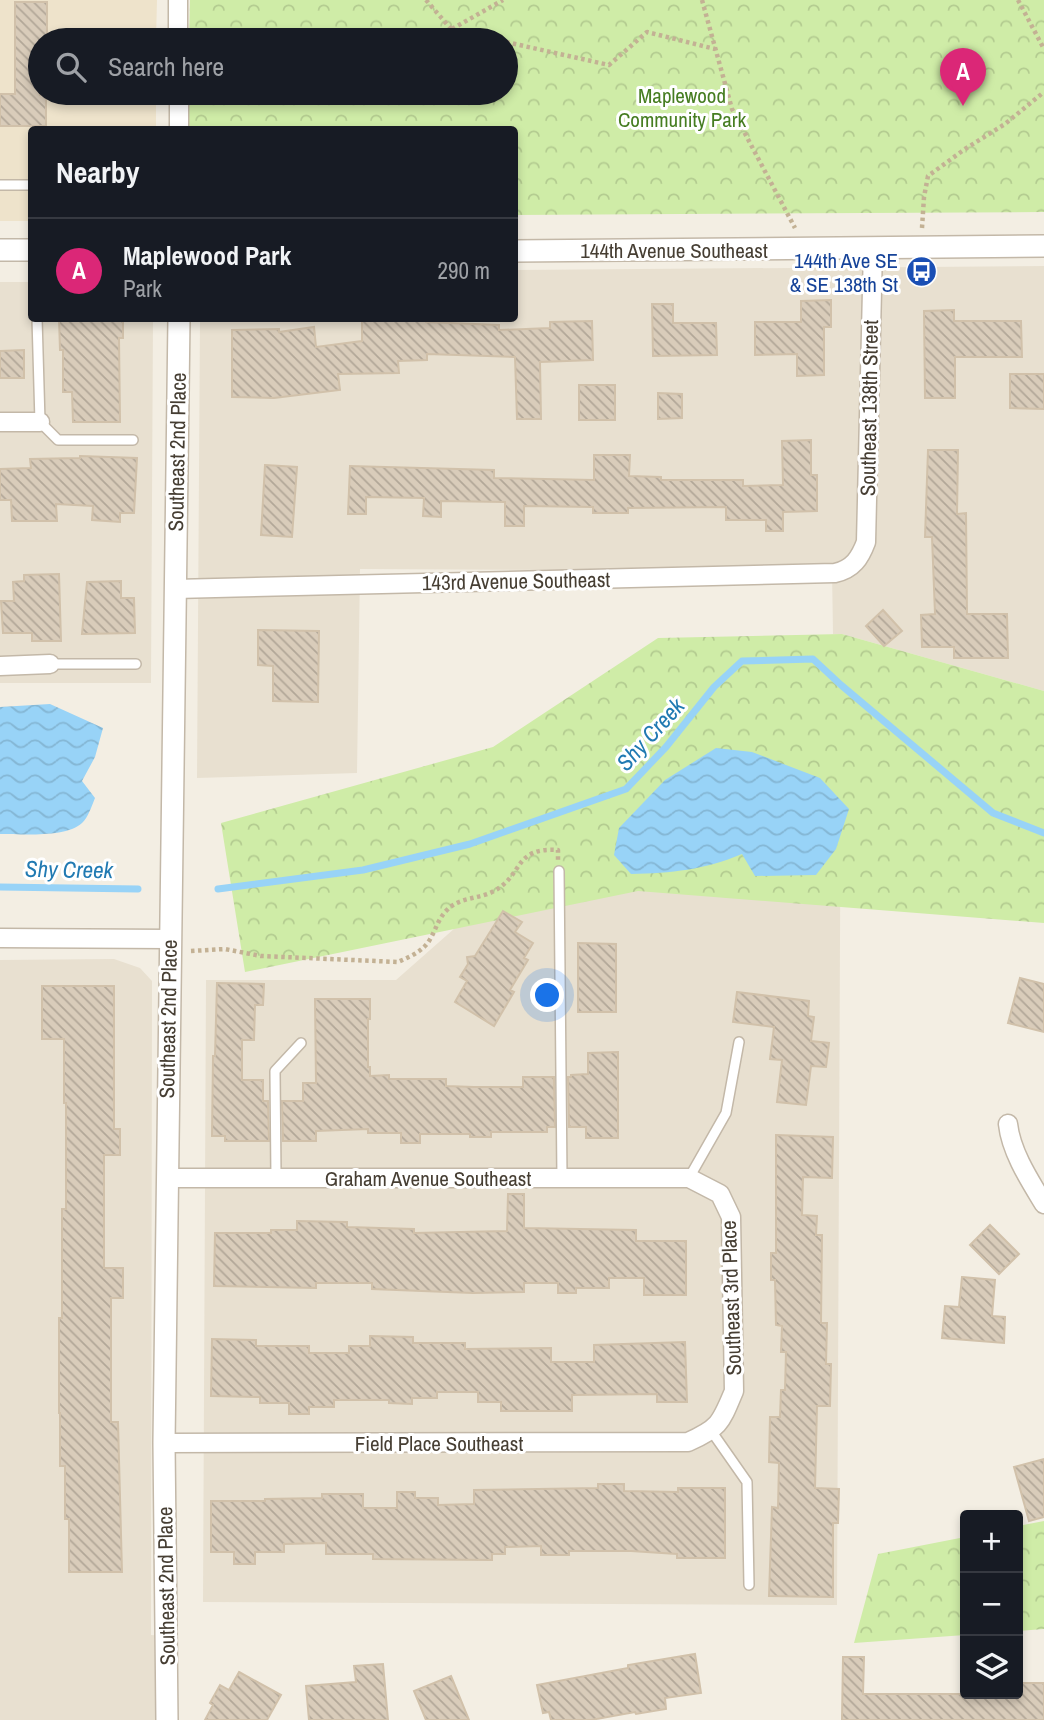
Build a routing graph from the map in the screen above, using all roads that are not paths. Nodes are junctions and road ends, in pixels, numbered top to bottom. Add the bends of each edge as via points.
1 (178, 0) edge
2 (178, 28) edge
3 (179, 105) edge
4 (179, 126) edge
5 (0, 185) edge
6 (28, 185) edge
7 (1044, 246) edge
8 (873, 248) junction
9 (0, 250) edge
10 (28, 250) edge
11 (518, 251) edge
12 (37, 322) edge
13 (179, 322) edge
14 (0, 422) edge
15 (40, 422) junction
16 (133, 440) dead end
17 (855, 564) joint
18 (174, 589) junction
19 (50, 664) joint
20 (136, 664) dead end
21 (0, 666) edge
22 (559, 871) road end
23 (0, 938) edge
24 (169, 945) junction
25 (301, 1042) dead end
26 (739, 1042) dead end
27 (1008, 1124) dead end
28 (167, 1178) junction
29 (276, 1178) junction
30 (562, 1178) junction
31 (689, 1178) junction
32 (1044, 1204) edge
33 (712, 1432) junction
34 (164, 1443) junction
35 (748, 1585) dead end
36 (167, 1720) edge

1 - 2 street
3 - 4 street
5 - 6 lane
7 - 8 street, 144th Avenue Southeast
8 - 11 street, 144th Avenue Southeast
8 - 17 street, Southeast 138th Street via 866,542
9 - 10 street
12 - 15 lane
13 - 18 street, Southeast 2nd Place
14 - 15 street
15 - 16 lane via 58,440
17 - 18 street, 143rd Avenue Southeast via 835,573
18 - 24 street, Southeast 2nd Place
19 - 20 lane
19 - 21 street
22 - 30 lane
23 - 24 street
24 - 28 street, Southeast 2nd Place
25 - 29 lane via 275,1071
26 - 31 lane via 726,1113
27 - 32 street via 1019,1157
28 - 29 street, Graham Avenue Southeast
28 - 34 street, Southeast 2nd Place
29 - 30 street, Graham Avenue Southeast
30 - 31 street, Graham Avenue Southeast
31 - 33 street, Southeast 3rd Place via 720,1194 731,1217 734,1391
33 - 34 street, Field Place Southeast via 688,1443
33 - 35 lane via 747,1482
34 - 36 street, Southeast 2nd Place

